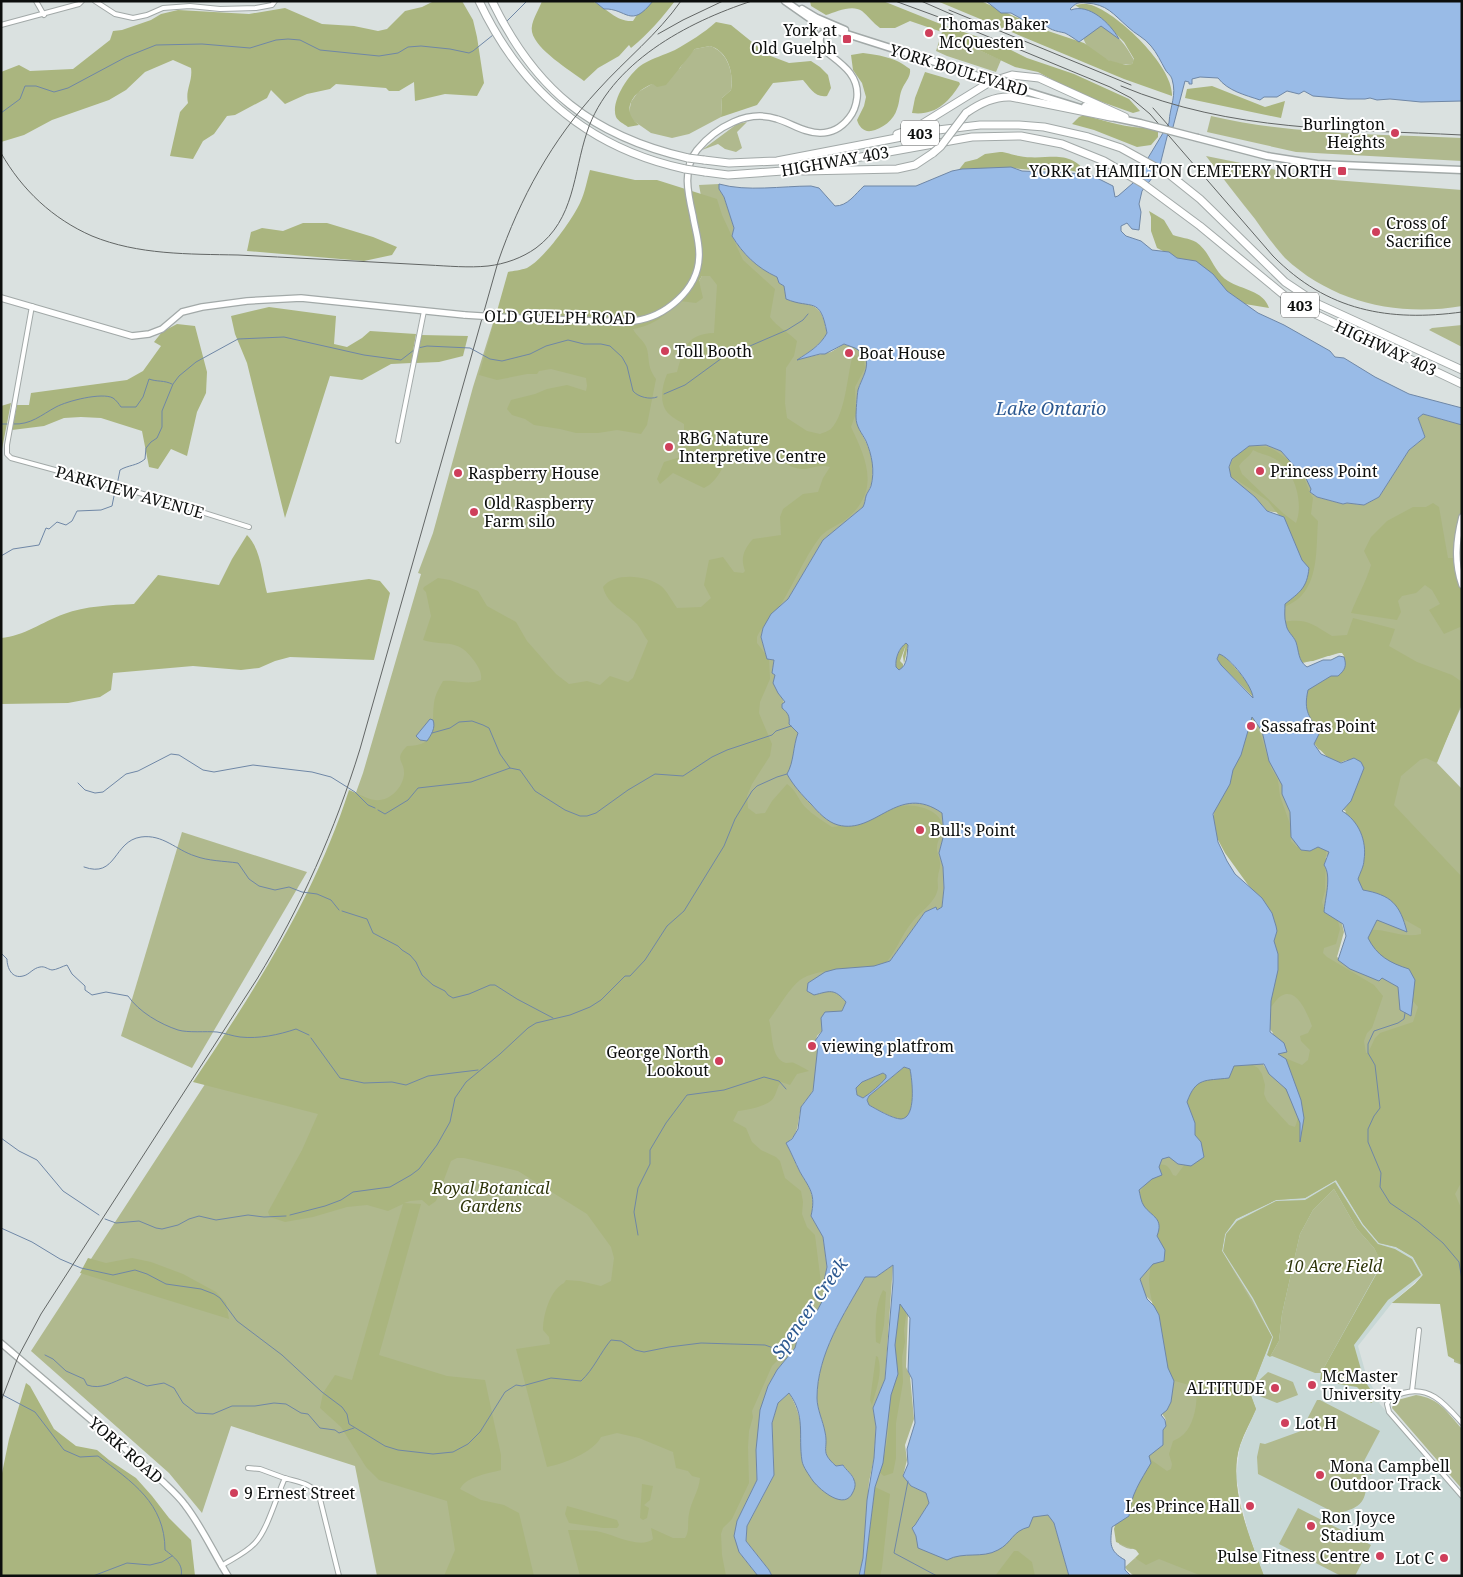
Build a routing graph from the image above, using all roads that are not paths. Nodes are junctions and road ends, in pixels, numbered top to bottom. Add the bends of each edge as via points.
1 (36, 1) edge
2 (82, 1) edge
3 (95, 1) edge
4 (275, 1) edge
5 (492, 1) edge
6 (479, 2) edge
7 (789, 3) edge
8 (44, 14) junction
9 (816, 20) junction
10 (1, 25) edge
11 (831, 29) junction
12 (823, 50) junction
13 (987, 77) junction
14 (1005, 83) junction
15 (1111, 117) junction
16 (1125, 117) junction
17 (1140, 123) junction
18 (829, 150) junction
19 (1462, 170) edge
20 (783, 171) junction
21 (1, 298) edge
22 (32, 306) junction
23 (424, 311) junction
24 (1462, 370) edge
25 (1462, 384) edge
26 (398, 441) dead end
27 (1462, 517) edge
28 (249, 526) dead end
29 (1462, 585) edge
30 (1418, 1330) dead end
31 (1, 1343) edge
32 (1412, 1391) junction
33 (1462, 1423) edge
34 (248, 1468) dead end
35 (295, 1482) junction
36 (1462, 1496) edge
37 (222, 1566) junction
38 (228, 1576) edge
39 (339, 1576) edge

1 - 8 street
2 - 8 street
3 - 4 street via 115,14 133,18 163,8 256,8 272,6
5 - 18 highway, HIGHWAY 403 / 403, bridge via 519,50 570,105 642,146 688,158 729,163 777,161
6 - 20 highway, HIGHWAY 403 / 403, bridge via 512,60 537,89 570,119 609,142 633,154 684,169 728,175
7 - 9 main road, YORK BOULEVARD
8 - 10 street
9 - 11 main road, YORK BOULEVARD
9 - 12 street, OLD GUELPH ROAD via 814,39
9 - 13 main road, YORK BOULEVARD
11 - 12 main road via 820,36
11 - 13 main road, YORK BOULEVARD
12 - 23 street, OLD GUELPH ROAD, bridge via 848,69 855,79 858,91 852,115 837,129 819,133 777,118 763,115 746,117 707,140 696,151 688,174 699,248 697,268 687,289 656,315 634,321 584,321
13 - 14 main road, YORK BOULEVARD, bridge
14 - 15 main road, YORK BOULEVARD
14 - 16 main road, YORK BOULEVARD
15 - 17 main road, YORK BOULEVARD
15 - 20 highway, bridge via 1000,96 966,113 941,146 915,165 897,169
16 - 17 main road, YORK BOULEVARD
16 - 18 highway via 1039,78 1012,75 990,82 917,127
17 - 19 main road, YORK BOULEVARD, bridge via 1267,156 1317,164
18 - 24 highway, HIGHWAY 403 / 403 via 938,130 1000,124 1044,127 1103,141 1170,175 1200,199 1284,282 1318,304
20 - 25 highway, HIGHWAY 403 / 403 via 972,137 1021,136 1062,144 1124,172 1158,194 1285,296 1313,313
21 - 22 street, OLD GUELPH ROAD
22 - 23 street, OLD GUELPH ROAD via 132,336 162,329 182,312 246,301 301,298
22 - 28 street, PARKVIEW AVENUE via 7,454 11,458
23 - 26 street
27 - 29 street via 1456,548
30 - 32 street
31 - 37 street, YORK ROAD via 164,1482 185,1504
32 - 33 street via 1435,1396
32 - 36 street via 1392,1398 1387,1404 1389,1412
34 - 35 street
35 - 37 street via 285,1478 256,1542
35 - 39 street via 315,1489 319,1495
37 - 38 street, YORK ROAD

